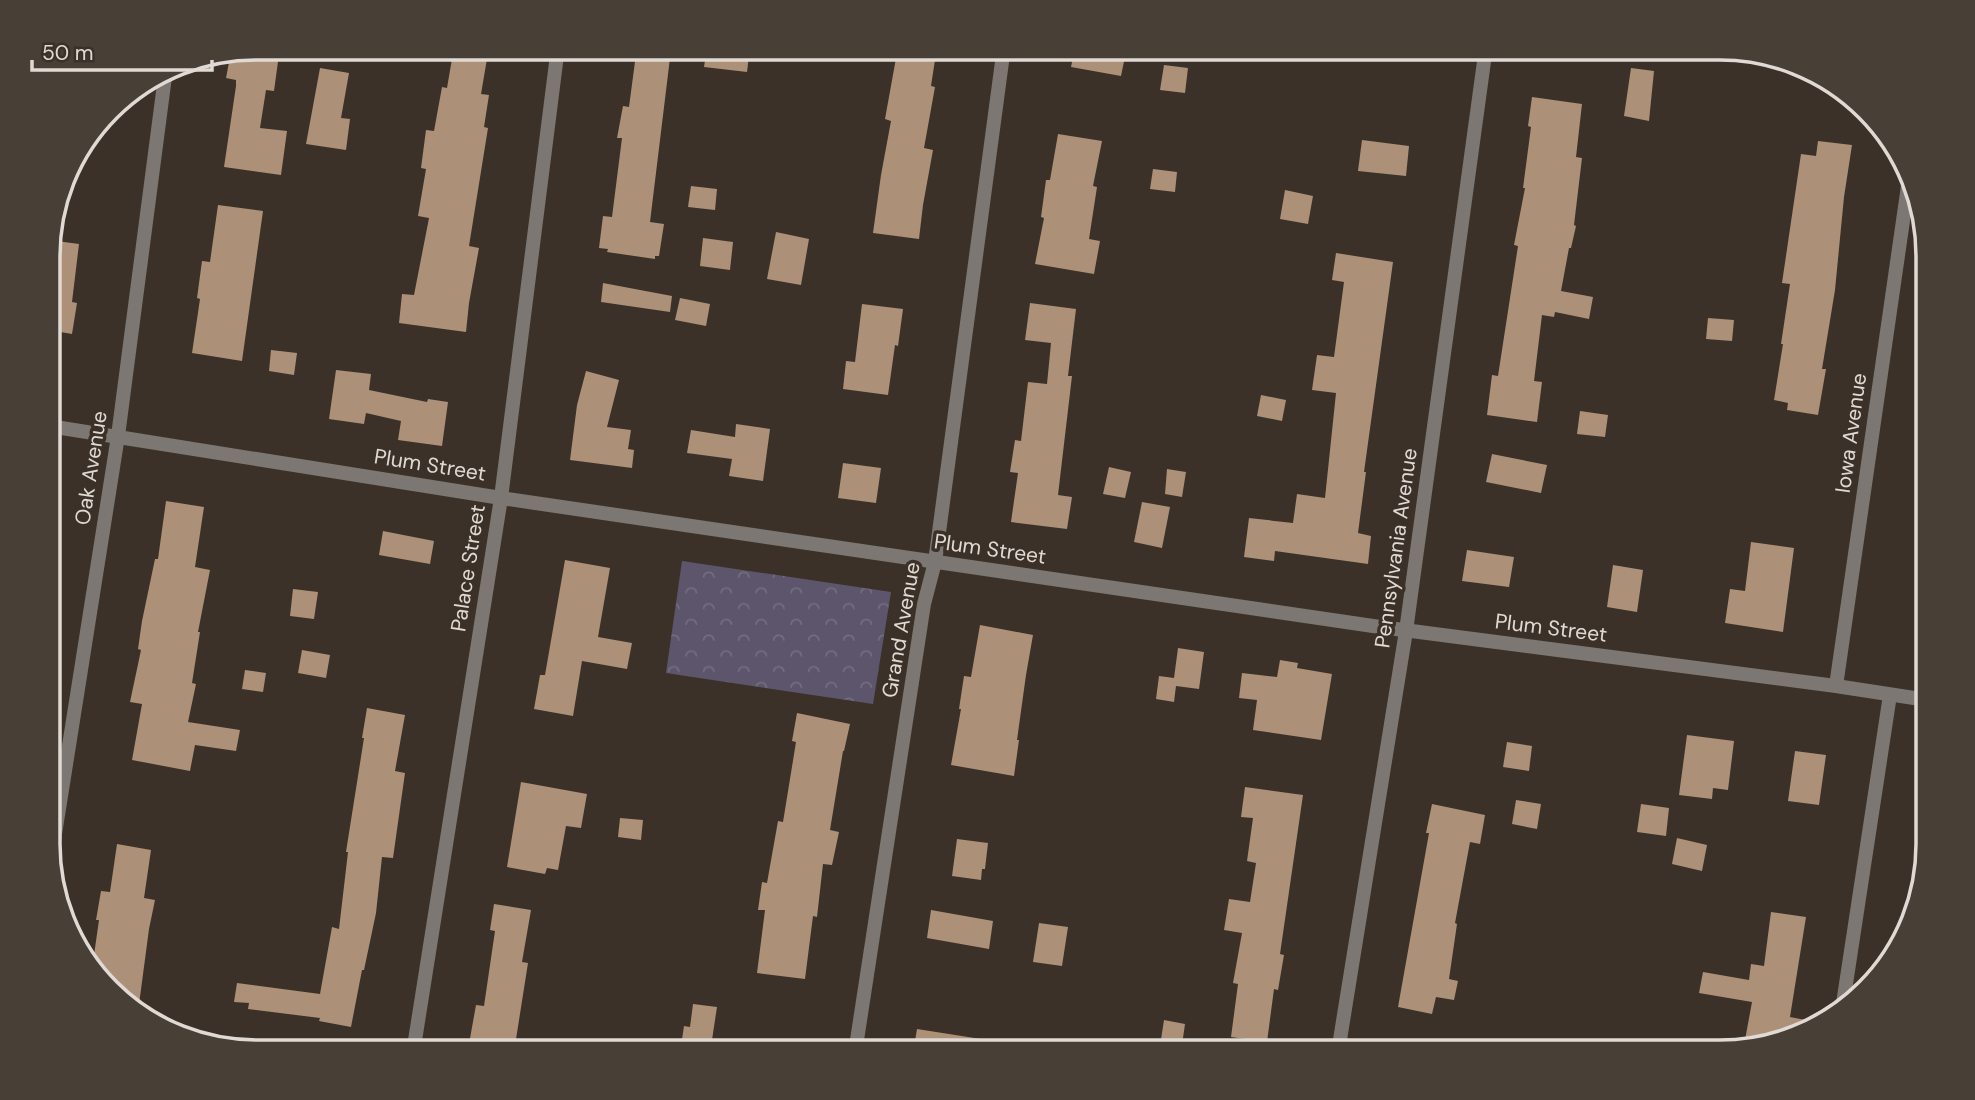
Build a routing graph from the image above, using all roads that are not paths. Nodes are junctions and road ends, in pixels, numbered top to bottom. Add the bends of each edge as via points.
1 (556, 60) edge
2 (1002, 60) edge
3 (1484, 60) edge
4 (164, 83) edge
5 (1906, 198) edge
6 (59, 427) edge
7 (118, 436) junction
8 (501, 498) junction
9 (935, 562) junction
10 (1406, 631) junction
11 (1836, 686) junction
12 (1890, 695) junction
13 (1915, 698) edge
14 (59, 809) edge
15 (1844, 995) edge
16 (415, 1040) edge
17 (857, 1040) edge
18 (1340, 1040) edge

1 - 8 street, Palace Street
2 - 9 street, Grand Avenue
3 - 10 street, Pennsylvania Avenue
4 - 7 street, Oak Avenue
5 - 11 street, Iowa Avenue
6 - 7 street, Plum Street
7 - 8 street, Plum Street
7 - 14 street, Oak Avenue
8 - 9 street, Plum Street
8 - 16 street, Palace Street
9 - 10 street, Plum Street
9 - 17 street, Grand Avenue via 924,604
10 - 11 street, Plum Street
10 - 18 street, Pennsylvania Avenue
11 - 12 street, Plum Street
12 - 13 street, Plum Street
12 - 15 street

